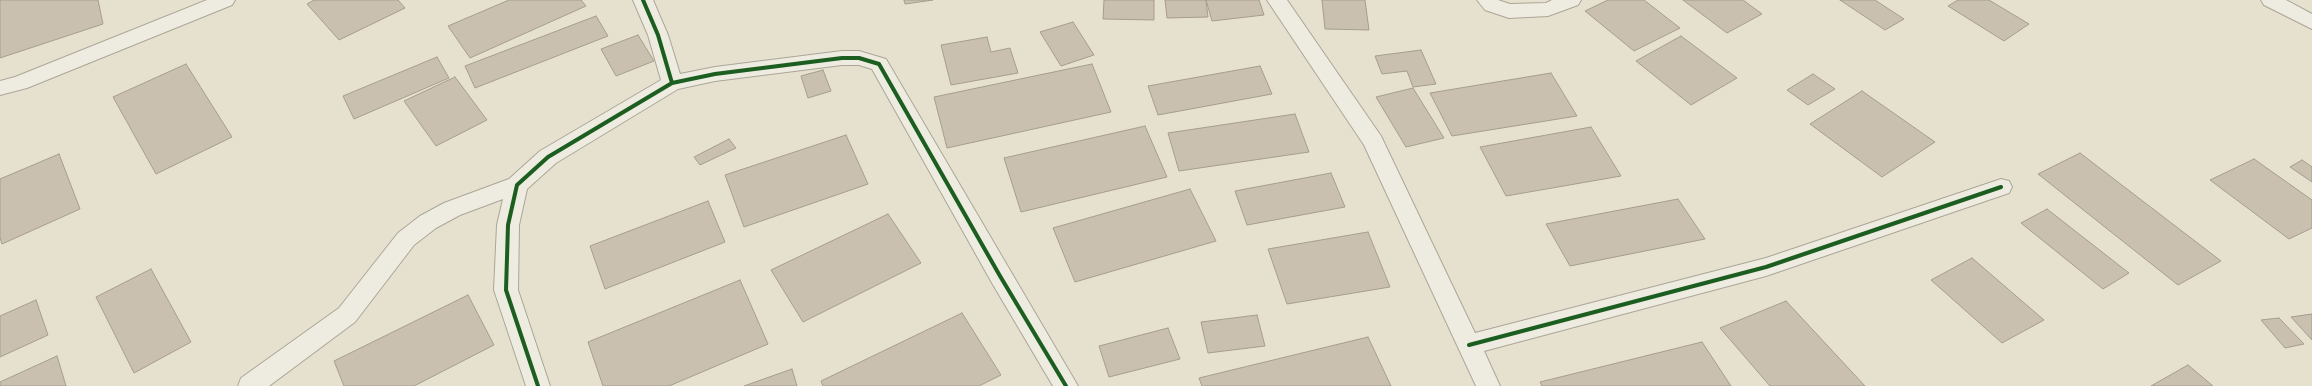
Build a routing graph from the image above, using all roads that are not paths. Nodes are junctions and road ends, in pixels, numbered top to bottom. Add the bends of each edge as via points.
1 (225, 0) edge
2 (643, 0) edge
3 (1277, 0) edge
4 (1487, 0) edge
5 (1571, 0) edge
6 (2271, 0) edge
7 (2312, 22) edge
8 (672, 83) junction
9 (0, 88) edge
10 (517, 185) junction
11 (2001, 187) dead end
12 (1469, 345) junction
13 (250, 386) edge
14 (538, 386) edge
15 (1066, 386) edge
16 (1488, 386) edge

1 - 9 street via 20,83
2 - 8 street via 658,35
3 - 12 street via 1373,142
4 - 5 street via 1492,5 1509,11 1548,9
6 - 7 street
8 - 10 street via 548,157
8 - 15 street via 723,73 842,58 859,58 879,64
10 - 13 street via 452,208 428,222 406,239 347,315
10 - 14 street via 508,225 506,290
11 - 12 street via 1766,267
12 - 16 street

